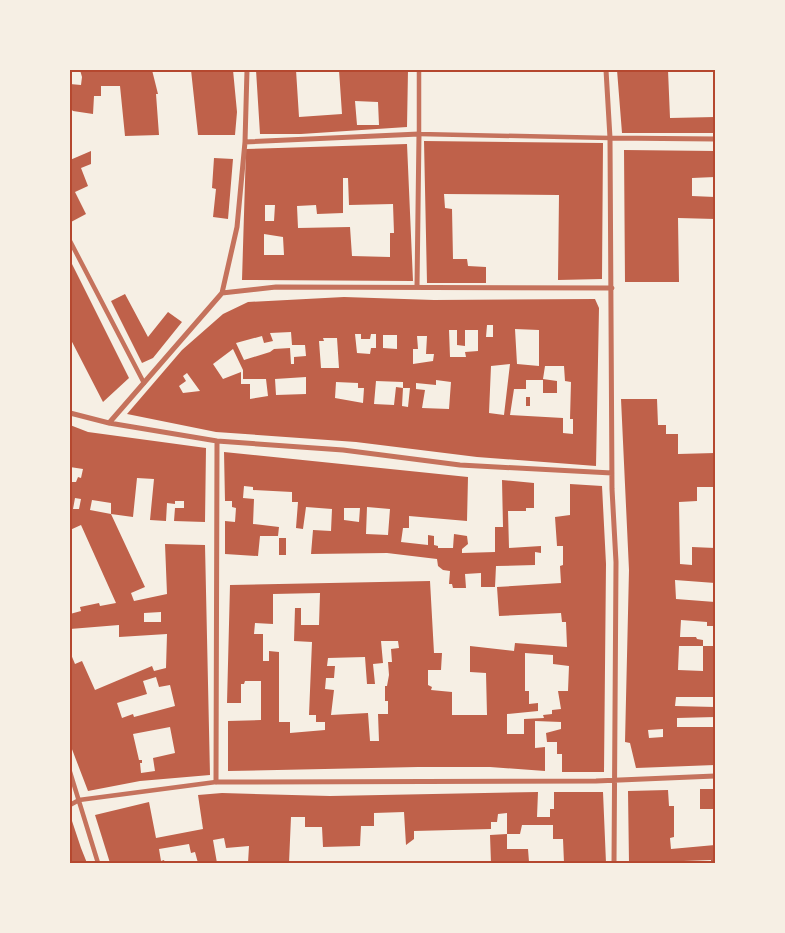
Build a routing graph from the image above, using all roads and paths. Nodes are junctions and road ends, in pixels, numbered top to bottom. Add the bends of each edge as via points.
1 (248, 70) edge
2 (419, 70) edge
3 (606, 70) edge
4 (418, 134) junction
5 (610, 138) junction
6 (715, 139) edge
7 (245, 142) junction
8 (70, 241) edge
9 (417, 287) junction
10 (612, 288) junction
11 (222, 293) junction
12 (144, 383) junction
13 (70, 413) edge
14 (109, 423) junction
15 (217, 441) junction
16 (612, 473) junction
17 (70, 772) edge
18 (715, 776) edge
19 (613, 780) junction
20 (216, 782) junction
21 (79, 800) junction
22 (70, 805) edge
23 (98, 863) edge
24 (614, 863) edge

1 - 7 street
2 - 4 street
3 - 5 street
4 - 5 street
4 - 7 street
4 - 9 street
5 - 6 street
5 - 10 street
7 - 11 street via 237,227
8 - 12 street
9 - 10 street
9 - 11 street via 276,287
10 - 16 street
11 - 12 street
12 - 14 street
13 - 14 street
14 - 15 street
15 - 16 street via 343,450 460,465
15 - 20 street
16 - 19 street via 616,562
17 - 21 street
18 - 19 street
19 - 20 street
19 - 24 street
20 - 21 street
21 - 22 street
21 - 23 street

